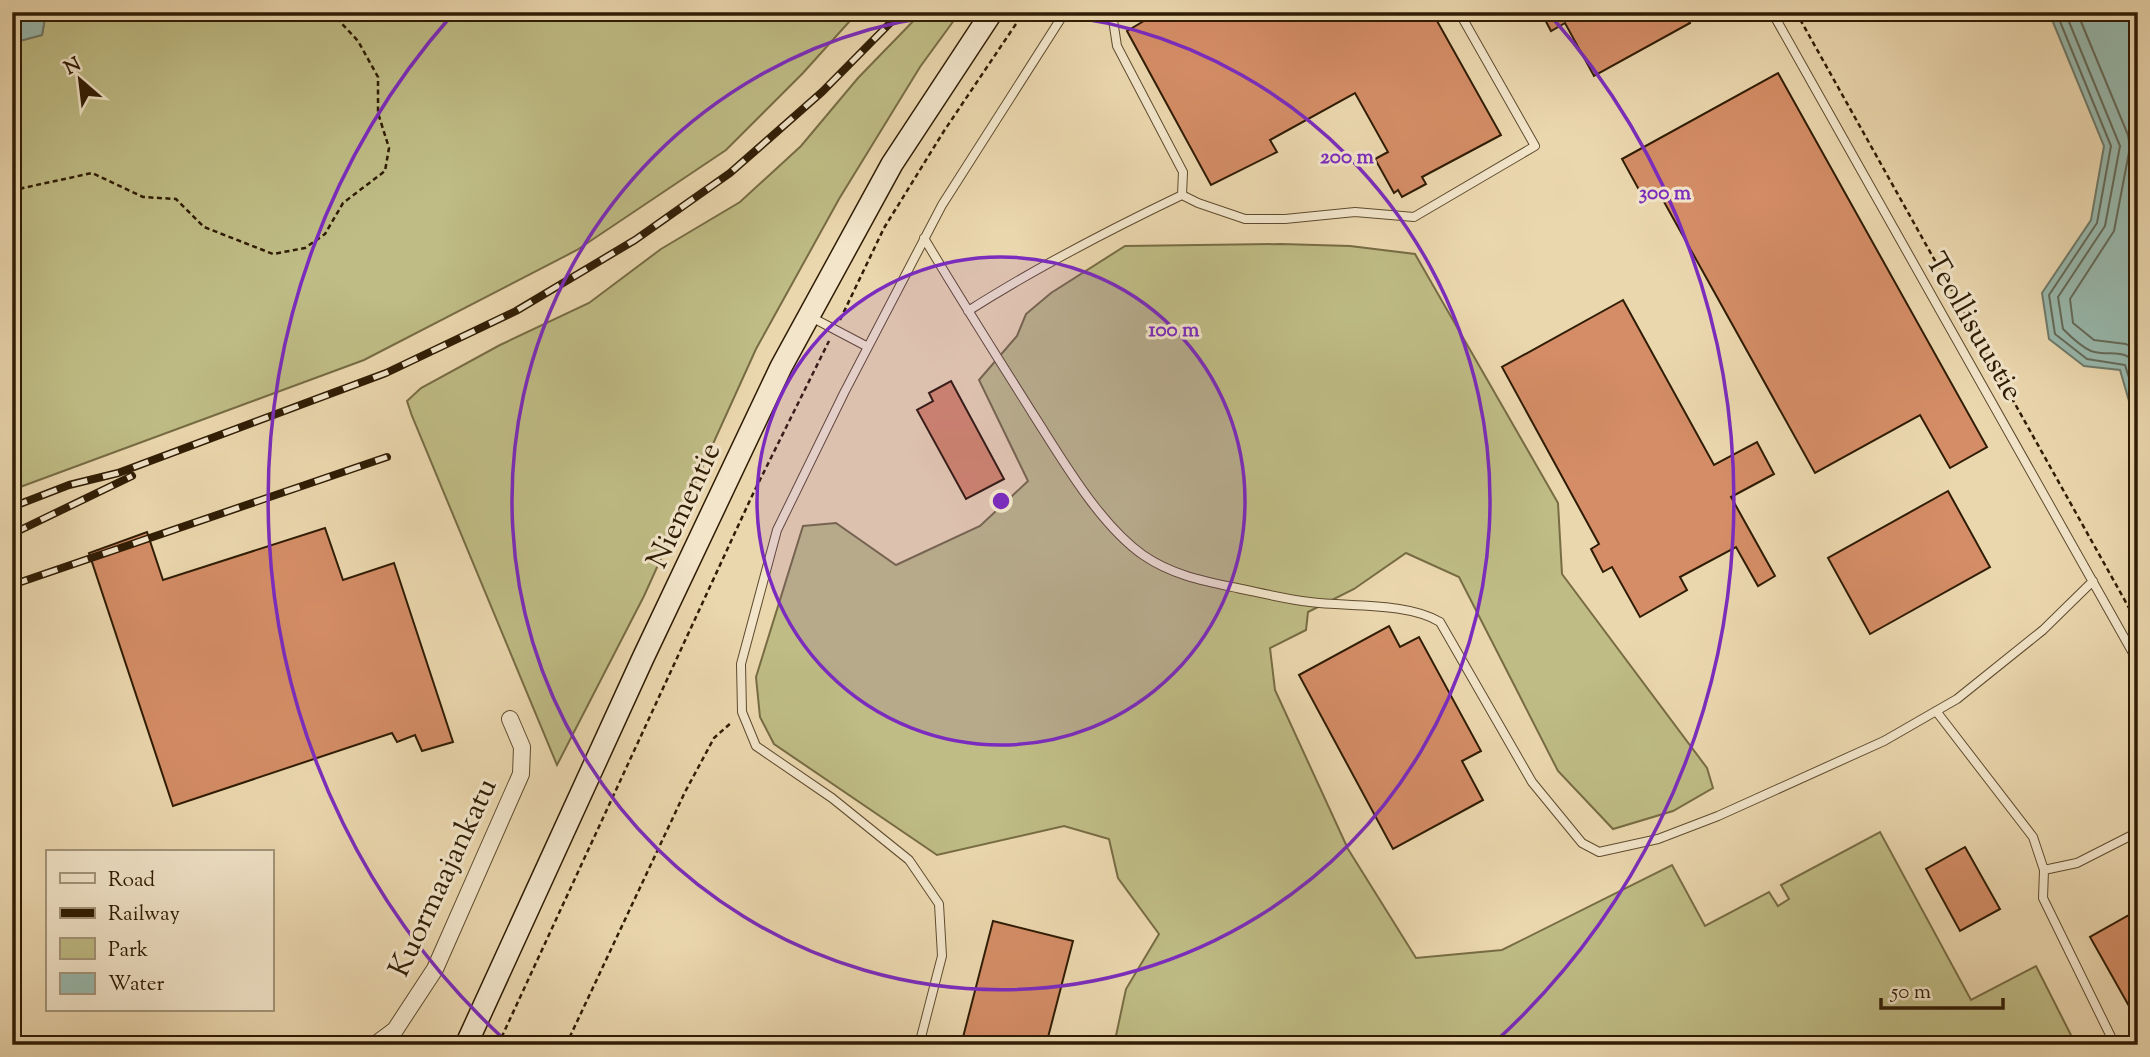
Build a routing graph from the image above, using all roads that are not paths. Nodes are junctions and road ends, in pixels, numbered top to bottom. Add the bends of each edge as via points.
1 (992, 12) edge
2 (1065, 12) edge
3 (1118, 12) edge
4 (1459, 12) edge
5 (1772, 12) edge
6 (1182, 195) junction
7 (924, 238) junction
8 (968, 311) junction
9 (809, 316) junction
10 (868, 347) junction
11 (2093, 581) junction
12 (2138, 662) edge
13 (1936, 711) junction
14 (510, 719) dead end
15 (2138, 832) edge
16 (2044, 870) junction
17 (375, 1045) edge
18 (466, 1045) edge
19 (919, 1045) edge
20 (2115, 1045) edge

1 - 9 main road, Niementie via 892,164
2 - 7 lane
3 - 6 lane via 1113,20 1117,46 1183,172
4 - 6 lane via 1535,146 1414,217 1355,212 1245,219
5 - 11 lane, Teollisuustie
6 - 8 lane via 1102,234
7 - 8 lane
7 - 10 lane
8 - 13 lane via 1082,488 1119,534 1143,554 1196,580 1309,602 1385,608 1440,622 1532,782 1582,843 1599,852 1658,839 1718,816 1884,741
9 - 10 lane
9 - 18 main road, Niementie via 643,658
10 - 19 lane via 778,530 741,664 742,712 756,746 832,798 909,860 939,904 942,956
11 - 12 lane, Teollisuustie
11 - 13 lane via 2043,630
13 - 16 lane via 2033,837
14 - 17 street, Kuormaajankatu via 522,747 521,774 435,969 395,1030
15 - 16 lane via 2077,863
16 - 20 lane via 2043,898

